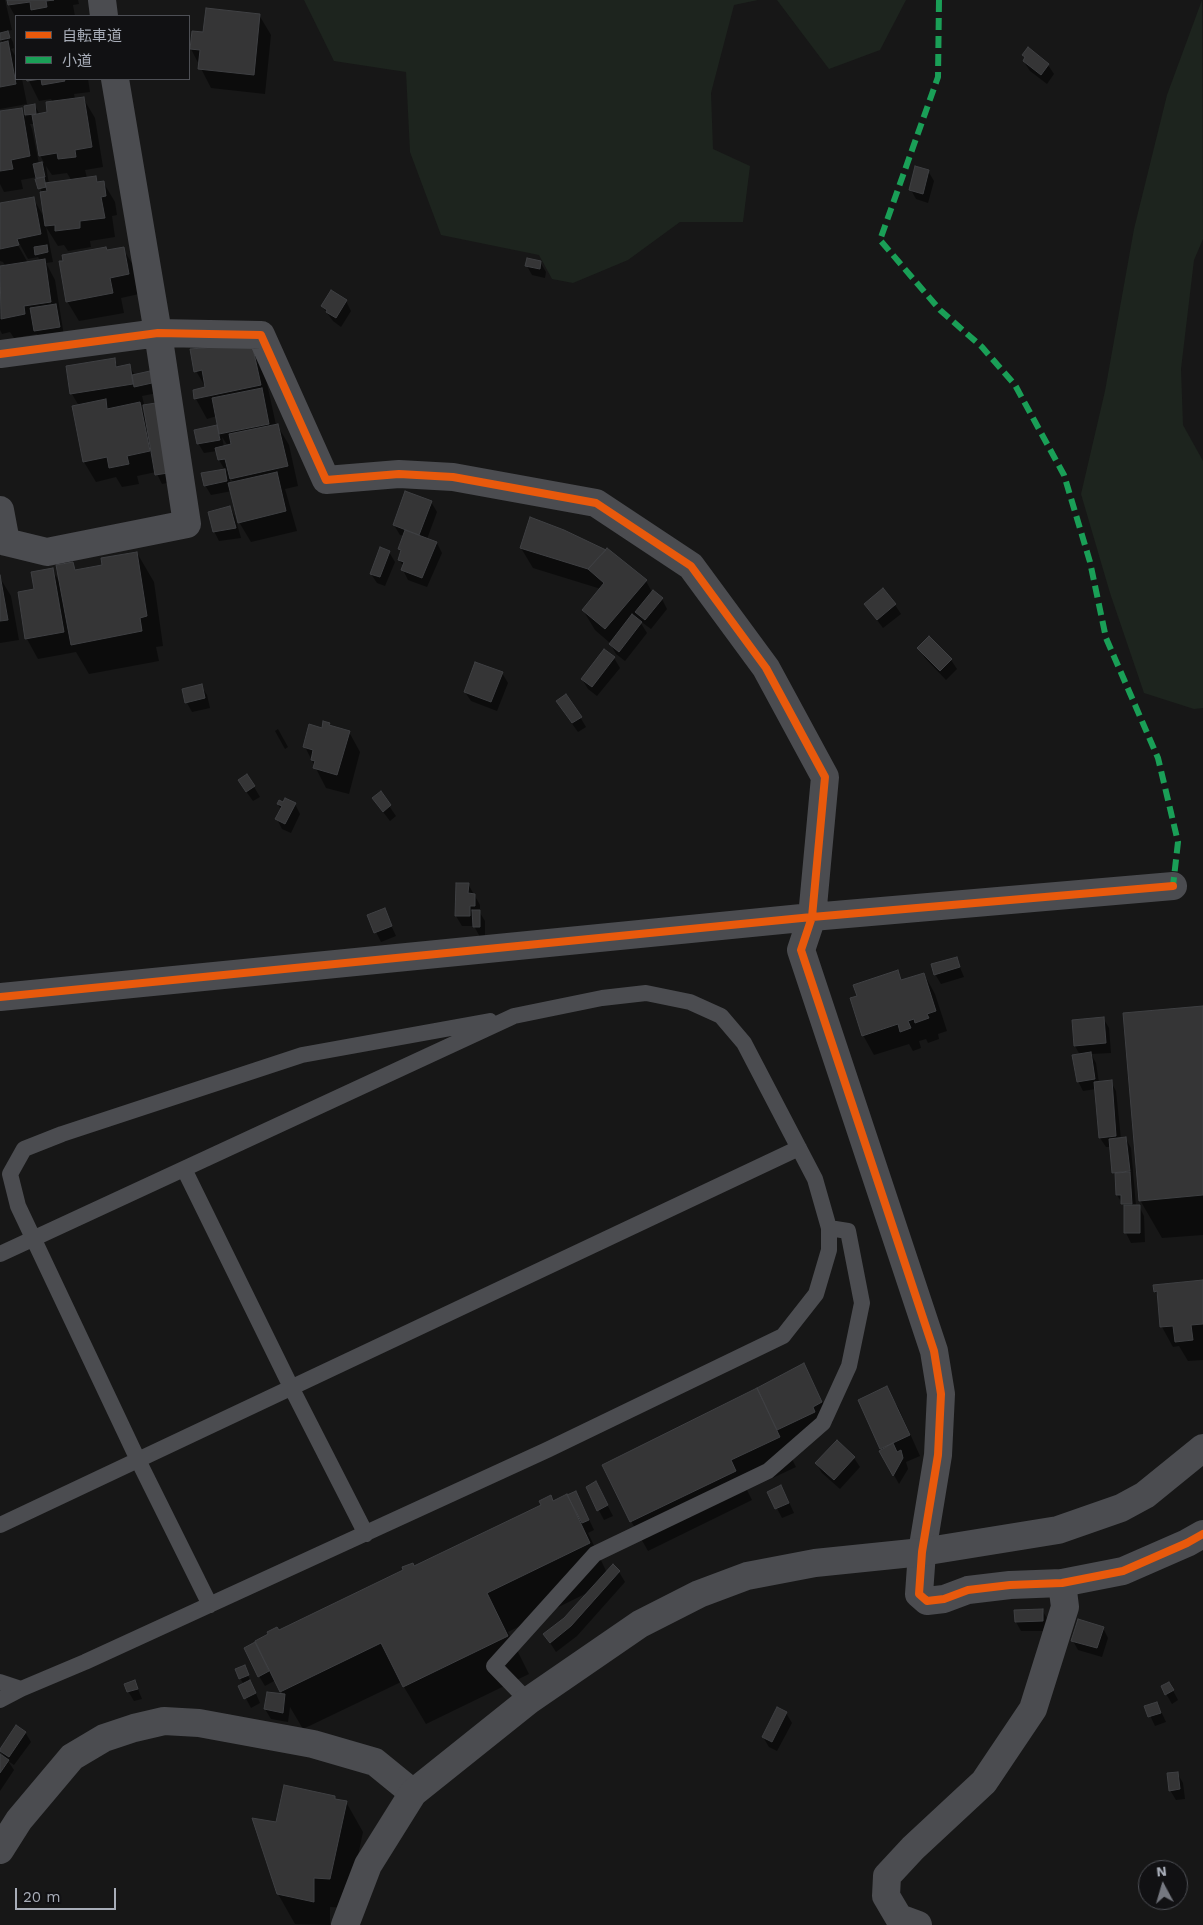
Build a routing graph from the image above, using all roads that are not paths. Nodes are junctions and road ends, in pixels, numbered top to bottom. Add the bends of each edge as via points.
1 (102, 0) edge
2 (104, 15) edge
3 (115, 80) edge
4 (158, 333) junction
5 (0, 354) edge
6 (0, 510) edge
7 (1173, 886) dead end
8 (812, 918) junction
9 (0, 997) edge
10 (514, 1016) junction
11 (799, 1148) junction
12 (184, 1169) junction
13 (829, 1228) junction
14 (34, 1238) junction
15 (0, 1254) edge
16 (291, 1387) junction
17 (1203, 1448) edge
18 (138, 1460) junction
19 (0, 1525) edge
20 (366, 1534) junction
21 (1203, 1534) edge
22 (922, 1552) junction
23 (1062, 1583) junction
24 (210, 1605) junction
25 (0, 1682) edge
26 (21, 1689) junction
27 (0, 1700) edge
28 (528, 1701) junction
29 (413, 1793) junction
30 (0, 1850) edge
31 (345, 1925) edge
32 (918, 1925) edge

1 - 2 street
3 - 4 street
4 - 5 street
4 - 6 street via 187,524 47,552 6,542
4 - 8 street via 261,335 326,480 398,474 453,477 596,503 691,566 766,668 825,776
7 - 8 street
8 - 9 street
8 - 22 street via 801,950 934,1351 941,1394 938,1455
10 - 11 lane via 602,998 646,993 690,1002 721,1016 744,1043
10 - 12 lane
10 - 14 lane via 302,1054 24,1149 10,1174 18,1206
11 - 13 lane via 815,1179
11 - 16 lane
12 - 14 lane
12 - 16 lane
13 - 20 lane via 829,1250 816,1294 783,1336
13 - 28 lane via 848,1231 862,1303 849,1366 823,1423 768,1471 594,1554 494,1666
14 - 15 lane
14 - 18 lane
16 - 18 lane
16 - 20 lane
17 - 22 street via 1145,1495 1121,1508 1058,1530
18 - 19 lane
18 - 24 lane
20 - 24 lane
21 - 23 street via 1124,1571
22 - 23 street via 919,1594 927,1601 968,1590
22 - 28 street via 815,1562 739,1579 698,1594 640,1624
23 - 32 street via 1065,1607 1033,1709 984,1782 887,1876 886,1896 899,1918
24 - 26 lane
25 - 26 lane
26 - 27 lane
28 - 29 street
29 - 30 street via 375,1762 313,1744 199,1723 164,1721 104,1738 72,1757 19,1820
29 - 31 street via 368,1865

